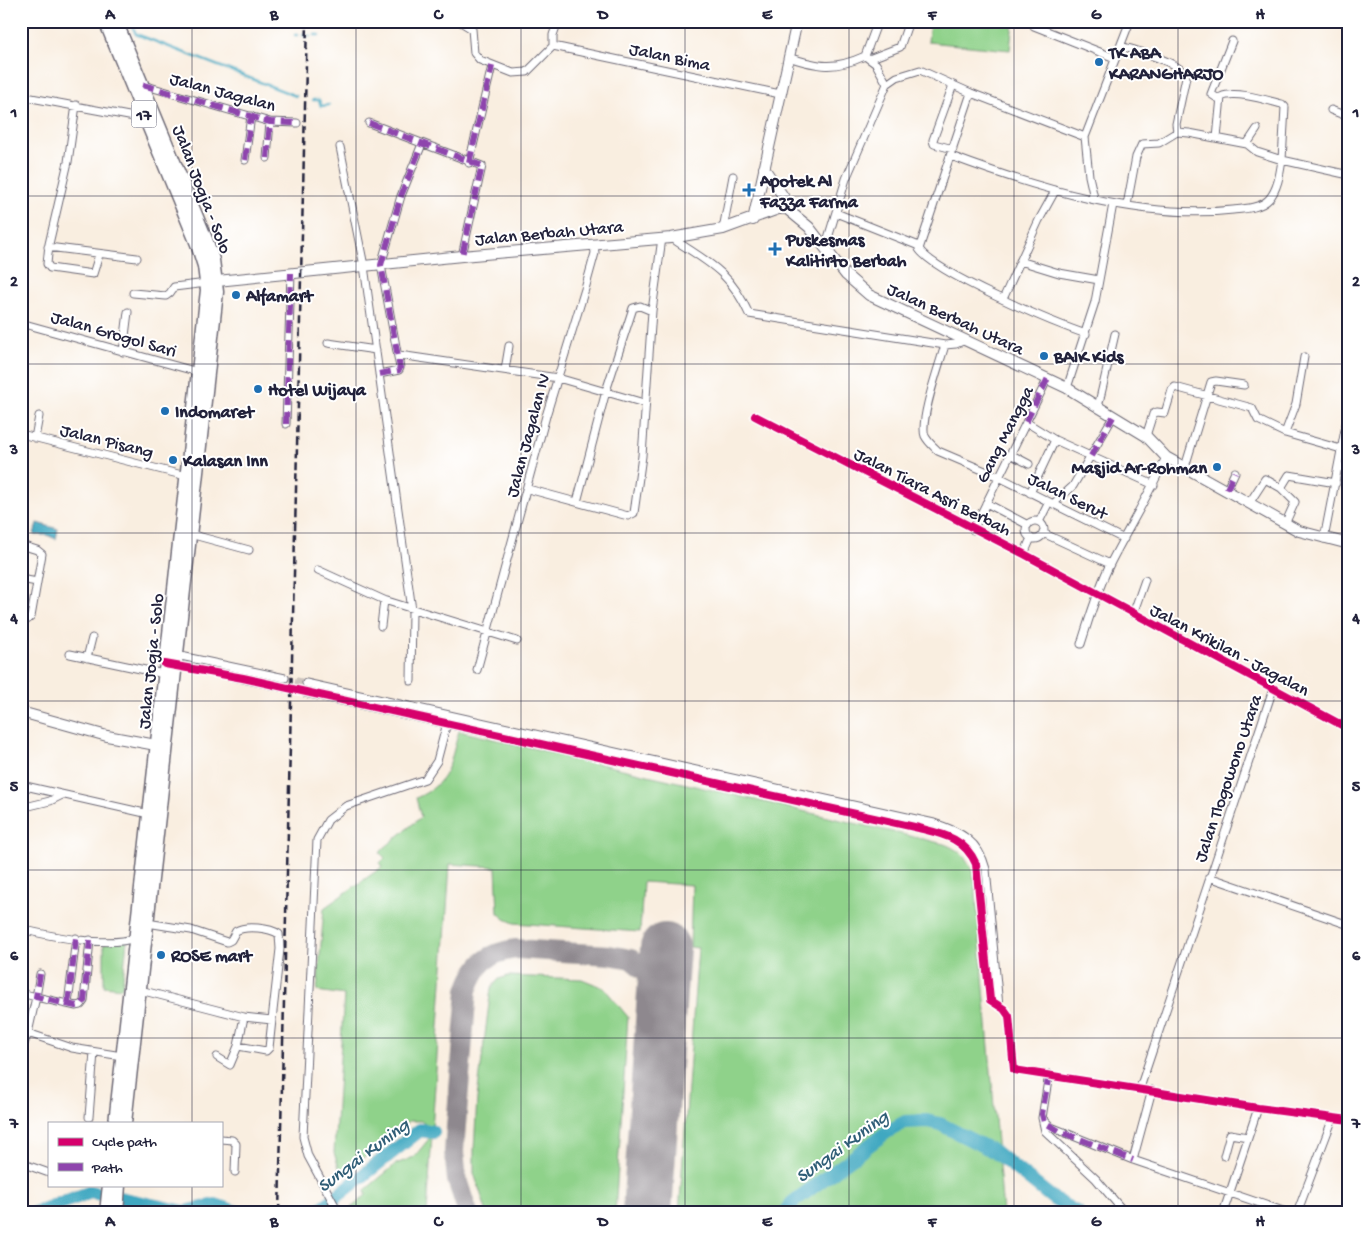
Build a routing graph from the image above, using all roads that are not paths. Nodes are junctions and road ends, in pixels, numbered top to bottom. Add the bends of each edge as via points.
1 (105, 21) edge
2 (116, 21) edge
3 (459, 21) edge
4 (558, 21) edge
5 (797, 21) edge
6 (878, 21) edge
7 (1130, 21) edge
8 (908, 24) dead end
9 (1034, 26) dead end
10 (1232, 41) dead end
11 (553, 46) junction
12 (1121, 46) junction
13 (788, 57) junction
14 (867, 58) junction
15 (1115, 58) junction
16 (492, 66) junction
17 (887, 84) junction
18 (953, 84) junction
19 (142, 85) junction
20 (971, 93) junction
21 (780, 94) junction
22 (23, 97) edge
23 (1221, 97) junction
24 (76, 105) junction
25 (1331, 110) dead end
26 (251, 116) junction
27 (1349, 118) edge
28 (146, 119) junction
29 (270, 122) junction
30 (296, 123) dead end
31 (369, 123) dead end
32 (1257, 130) dead end
33 (1177, 132) junction
34 (1085, 137) junction
35 (1217, 138) junction
36 (422, 144) junction
37 (1247, 144) junction
38 (340, 147) dead end
39 (952, 152) junction
40 (267, 158) dead end
41 (245, 160) dead end
42 (1282, 160) junction
43 (469, 163) junction
44 (764, 168) junction
45 (1349, 175) edge
46 (733, 176) dead end
47 (1055, 191) junction
48 (1094, 198) junction
49 (1113, 204) junction
50 (1127, 205) junction
51 (787, 209) junction
52 (836, 213) junction
53 (753, 220) junction
54 (723, 229) junction
55 (674, 237) junction
56 (662, 238) junction
57 (594, 245) junction
58 (919, 246) junction
59 (48, 247) junction
60 (825, 248) junction
61 (99, 255) junction
62 (462, 256) junction
63 (137, 258) dead end
64 (1020, 261) junction
65 (381, 265) junction
66 (364, 266) junction
67 (291, 273) junction
68 (1099, 280) junction
69 (212, 282) junction
70 (133, 293) dead end
71 (1003, 299) junction
72 (652, 311) junction
73 (128, 312) dead end
74 (21, 323) edge
75 (1086, 334) junction
76 (1115, 334) dead end
77 (965, 340) junction
78 (328, 343) dead end
79 (945, 345) junction
80 (509, 346) dead end
81 (376, 350) junction
82 (124, 352) junction
83 (400, 355) junction
84 (1304, 357) dead end
85 (1346, 366) dead end
86 (505, 370) junction
87 (198, 372) junction
88 (379, 374) junction
89 (558, 378) junction
90 (1048, 378) junction
91 (1244, 385) dead end
92 (1067, 388) junction
93 (606, 391) junction
94 (1208, 395) junction
95 (644, 402) junction
96 (1098, 406) junction
97 (39, 416) dead end
98 (756, 416) dead end
99 (1113, 417) junction
100 (1026, 422) junction
101 (286, 424) dead end
102 (1285, 433) junction
103 (21, 434) edge
104 (1146, 436) junction
105 (35, 438) junction
106 (1055, 440) junction
107 (1345, 449) edge
108 (1010, 454) junction
109 (1091, 456) junction
110 (1166, 457) junction
111 (1030, 464) dead end
112 (1338, 466) junction
113 (1185, 467) junction
114 (1349, 468) edge
115 (1235, 472) dead end
116 (186, 476) junction
117 (1000, 477) junction
118 (1336, 484) junction
119 (1154, 485) junction
120 (1281, 488) junction
121 (528, 489) junction
122 (1227, 489) junction
123 (1030, 493) junction
124 (577, 502) junction
125 (1250, 502) junction
126 (986, 503) junction
127 (1051, 503) junction
128 (1039, 522) junction
129 (1285, 524) junction
130 (1028, 525) junction
131 (973, 530) junction
132 (1043, 533) junction
133 (190, 534) junction
134 (1031, 538) junction
135 (1124, 538) junction
136 (1324, 539) junction
137 (1349, 544) edge
138 (21, 545) edge
139 (249, 550) dead end
140 (1024, 554) junction
141 (1110, 564) junction
142 (318, 570) dead end
143 (21, 579) edge
144 (1145, 580) dead end
145 (37, 582) junction
146 (1096, 595) junction
147 (384, 600) junction
148 (412, 610) junction
149 (1133, 614) junction
150 (21, 619) edge
151 (381, 626) dead end
152 (488, 632) junction
153 (92, 638) dead end
154 (517, 641) dead end
155 (1080, 644) dead end
156 (70, 654) dead end
157 (87, 658) junction
158 (169, 662) junction
159 (477, 670) dead end
160 (285, 678) tunnel mouth
161 (410, 681) dead end
162 (306, 683) tunnel mouth
163 (285, 688) tunnel mouth
164 (1272, 689) junction
165 (305, 693) tunnel mouth
166 (21, 712) edge
167 (449, 714) junction
168 (447, 723) junction
169 (1349, 729) edge
170 (156, 745) junction
171 (625, 754) junction
172 (619, 762) junction
173 (21, 785) edge
174 (58, 794) junction
175 (21, 808) edge
176 (149, 814) junction
177 (1209, 877) junction
178 (148, 923) junction
179 (1349, 925) edge
180 (21, 928) edge
181 (76, 938) junction
182 (135, 938) junction
183 (90, 940) junction
184 (40, 974) dead end
185 (140, 990) junction
186 (21, 993) edge
187 (36, 997) junction
188 (68, 1004) junction
189 (999, 1006) junction
190 (244, 1017) junction
191 (272, 1020) junction
192 (28, 1033) junction
193 (238, 1046) junction
194 (21, 1052) edge
195 (94, 1052) junction
196 (122, 1056) junction
197 (218, 1056) dead end
198 (1049, 1074) junction
199 (1140, 1088) junction
200 (1152, 1090) junction
201 (1258, 1108) junction
202 (89, 1117) dead end
203 (1042, 1118) junction
204 (1333, 1118) junction
205 (1349, 1120) edge
206 (115, 1122) edge
207 (125, 1122) edge
208 (1248, 1137) junction
209 (222, 1139) edge
210 (1224, 1156) dead end
211 (1133, 1160) junction
212 (21, 1163) edge
213 (235, 1172) dead end
214 (48, 1173) edge
215 (109, 1186) edge
216 (119, 1186) edge
217 (1230, 1192) junction
218 (106, 1213) edge
219 (117, 1213) edge
220 (339, 1213) edge
221 (1125, 1213) edge
222 (1223, 1213) edge
223 (1289, 1213) edge
224 (1297, 1213) edge

1 - 28 highway, Jalan Jogja - Solo / 17
2 - 19 highway, Jalan Jogja - Solo / 17
3 - 16 street via 472,29 474,53
4 - 11 street
5 - 13 main road
6 - 14 street
7 - 12 street
8 - 14 street via 900,47
9 - 15 street
10 - 23 street via 1212,94
11 - 16 street via 527,72 513,73
11 - 21 street, Jalan Bima
12 - 15 street
12 - 33 street via 1177,66 1185,72
13 - 14 street via 828,67
13 - 21 main road
14 - 17 street via 876,64
15 - 34 street
16 - 43 street
17 - 18 street via 897,77 920,70
17 - 52 street via 846,179
18 - 20 street
18 - 39 street via 933,140 934,144
19 - 26 street, Jalan Jagalan
19 - 69 highway, Jalan Jogja - Solo / 17 via 206,239
20 - 34 street
20 - 39 street
21 - 44 main road
22 - 24 street
23 - 35 street
23 - 42 street via 1233,94 1284,105
24 - 28 street
24 - 59 street via 68,162
25 - 27 street
26 - 29 street, Jalan Jagalan
26 - 41 street
28 - 69 highway, Jalan Jogja - Solo / 17
29 - 30 street, Jalan Jagalan
29 - 40 street
31 - 36 street
32 - 37 street
33 - 35 street
33 - 50 street via 1164,141 1140,146
34 - 48 street
35 - 37 street
36 - 43 street
36 - 65 street via 401,196
37 - 42 street via 1256,152
38 - 66 street
39 - 47 street via 1011,178
39 - 58 street
42 - 45 street
42 - 50 street via 1275,189 1268,200 1259,205 1182,212
43 - 62 street via 480,166 482,170
44 - 51 main road via 787,202
44 - 53 main road
46 - 54 street
47 - 48 street
47 - 64 street
48 - 49 street
49 - 50 street
49 - 68 street
51 - 53 main road, Jalan Berbah Utara via 778,209
51 - 60 main road, Jalan Berbah Utara via 809,227
52 - 58 street
52 - 60 street
53 - 54 main road, Jalan Berbah Utara
54 - 55 main road, Jalan Berbah Utara
55 - 56 main road, Jalan Berbah Utara
55 - 79 street via 716,266 731,281 750,314
56 - 57 main road, Jalan Berbah Utara
56 - 72 street
57 - 62 main road, Jalan Berbah Utara
57 - 89 street, Jalan Jagalan IV via 592,262
58 - 71 street via 931,262
59 - 61 street
59 - 61 street via 47,264 50,268 93,274
60 - 77 main road, Jalan Berbah Utara via 854,284 869,295
61 - 63 street
62 - 65 main road, Jalan Berbah Utara
64 - 68 street via 1059,273
64 - 71 street
65 - 66 main road, Jalan Berbah Utara
65 - 83 street
66 - 67 main road, Jalan Berbah Utara
66 - 81 street
67 - 69 main road, Jalan Berbah Utara
67 - 101 street
68 - 75 street
69 - 70 street via 174,287 166,296
69 - 87 highway, Jalan Jogja - Solo / 17
69 - 133 highway, Jalan Jogja - Solo / 17 via 216,303
71 - 75 street
72 - 93 street via 640,306 633,308
72 - 95 street
73 - 82 street
74 - 82 street, Jalan Grogol Sari
75 - 92 street
76 - 96 street
77 - 79 street
77 - 90 main road, Jalan Berbah Utara
78 - 81 street
79 - 117 street, Jalan Serut via 924,420 926,437 938,451
80 - 86 street
81 - 88 street
82 - 87 street, Jalan Grogol Sari
83 - 86 street
83 - 88 street via 399,370
84 - 102 street via 1296,404
85 - 107 street via 1348,409
86 - 89 street
87 - 116 highway, Jalan Jogja - Solo / 17
88 - 148 street
89 - 93 street
89 - 121 street, Jalan Jagalan IV
90 - 92 main road, Jalan Berbah Utara
90 - 100 street, Gang Mangga
91 - 94 street via 1213,381
92 - 96 main road, Jalan Berbah Utara
93 - 95 street
93 - 124 street
94 - 102 street via 1252,408 1258,420
94 - 104 street via 1173,388 1166,412 1153,414
94 - 113 street
95 - 124 street via 642,456 634,513 628,516
96 - 99 main road, Jalan Berbah Utara
97 - 105 street
98 - 131 street, Jalan Tiara Asri Berbah
99 - 104 main road, Jalan Berbah Utara
99 - 109 street
100 - 106 street
100 - 108 street, Gang Mangga
102 - 107 street
103 - 105 street, Jalan Pisang
104 - 110 main road, Jalan Berbah Utara
105 - 116 street, Jalan Pisang
106 - 109 street
106 - 123 street
107 - 112 street
108 - 111 street
108 - 117 street, Gang Mangga
109 - 119 street
109 - 127 street via 1072,486
110 - 113 main road, Jalan Berbah Utara
110 - 119 street
112 - 114 street
112 - 118 street
113 - 122 main road, Jalan Berbah Utara
115 - 122 street
116 - 158 highway, Jalan Jogja - Solo / 17
117 - 123 street, Jalan Serut
117 - 126 street, Gang Mangga
118 - 120 street via 1289,475
118 - 136 street
119 - 135 street
120 - 125 street via 1264,479
120 - 129 street via 1295,502
121 - 124 street
121 - 152 street, Jalan Jagalan IV
122 - 125 main road, Jalan Berbah Utara
123 - 127 street, Jalan Serut
125 - 129 main road, Jalan Berbah Utara
126 - 130 street
126 - 131 street, Gang Mangga
127 - 128 street
127 - 135 street, Jalan Serut
128 - 130 street via 1033,521
128 - 132 street
129 - 136 main road, Jalan Berbah Utara
130 - 134 street via 1027,532
131 - 140 street, Jalan Tiara Asri Berbah
132 - 134 street
132 - 141 street
133 - 139 street
133 - 158 highway, Jalan Jogja - Solo / 17
134 - 140 street
135 - 141 street
136 - 137 main road, Jalan Berbah Utara
138 - 145 street via 42,554
140 - 146 street, Jalan Tiara Asri Berbah
141 - 146 street
142 - 147 street
143 - 145 street
144 - 149 street
145 - 150 street via 31,616 27,620
146 - 149 street, Jalan Krikilan - Jagalan
146 - 155 street
147 - 148 street
147 - 151 street
148 - 152 street
148 - 161 street
149 - 164 street, Jalan Krikilan - Jagalan
152 - 154 street
152 - 159 street, Jalan Jagalan IV
153 - 157 street
156 - 157 street
157 - 158 street
158 - 160 street
158 - 163 street
158 - 170 highway, Jalan Jogja - Solo / 17
158 - 178 highway, Jalan Jogja - Solo / 17
162 - 167 street
164 - 169 street, Jalan Krikilan - Jagalan
164 - 177 street, Jalan Tlogowono Utara
165 - 168 street
166 - 170 main road via 104,735
167 - 168 street
167 - 171 street
168 - 172 street
168 - 220 street via 437,762 425,779 346,806 328,820 316,840 303,1137 308,1156
170 - 176 highway, Jalan Jogja - Solo / 17
171 - 172 street
171 - 189 street via 934,823 965,836 979,850 986,869
172 - 189 street via 919,828 962,843 973,856 978,873 990,1000
173 - 174 street
174 - 175 street via 50,801
174 - 176 street
176 - 182 highway, Jalan Jogja - Solo / 17
177 - 179 street
177 - 199 street, Jalan Tlogowono Utara
178 - 185 highway, Jalan Jogja - Solo / 17
178 - 191 street via 191,930 227,942 242,928 271,930 279,934
180 - 181 street
181 - 183 street
181 - 188 street
182 - 183 street via 124,942
182 - 196 highway, Jalan Jogja - Solo / 17
183 - 188 street via 84,1000 79,1006
184 - 187 street
185 - 190 street
185 - 207 highway, Jalan Jogja - Solo / 17
186 - 187 street
187 - 188 street
187 - 192 street
189 - 198 street via 1009,1016 1013,1069
190 - 191 street
190 - 193 street
191 - 193 street via 266,1051
192 - 194 street
192 - 195 street
193 - 197 street via 230,1065
195 - 196 street
195 - 202 street
196 - 206 highway, Jalan Jogja - Solo / 17
198 - 199 street
198 - 203 street
199 - 200 street
200 - 201 street
200 - 211 street
201 - 204 street
201 - 208 street
203 - 211 street via 1050,1127
203 - 221 street via 1045,1131 1096,1179
204 - 205 street
204 - 224 street
208 - 210 street via 1230,1134
208 - 217 street
209 - 213 street via 236,1144
211 - 217 street
212 - 214 street
215 - 218 highway
216 - 219 highway
217 - 222 street
217 - 223 street

